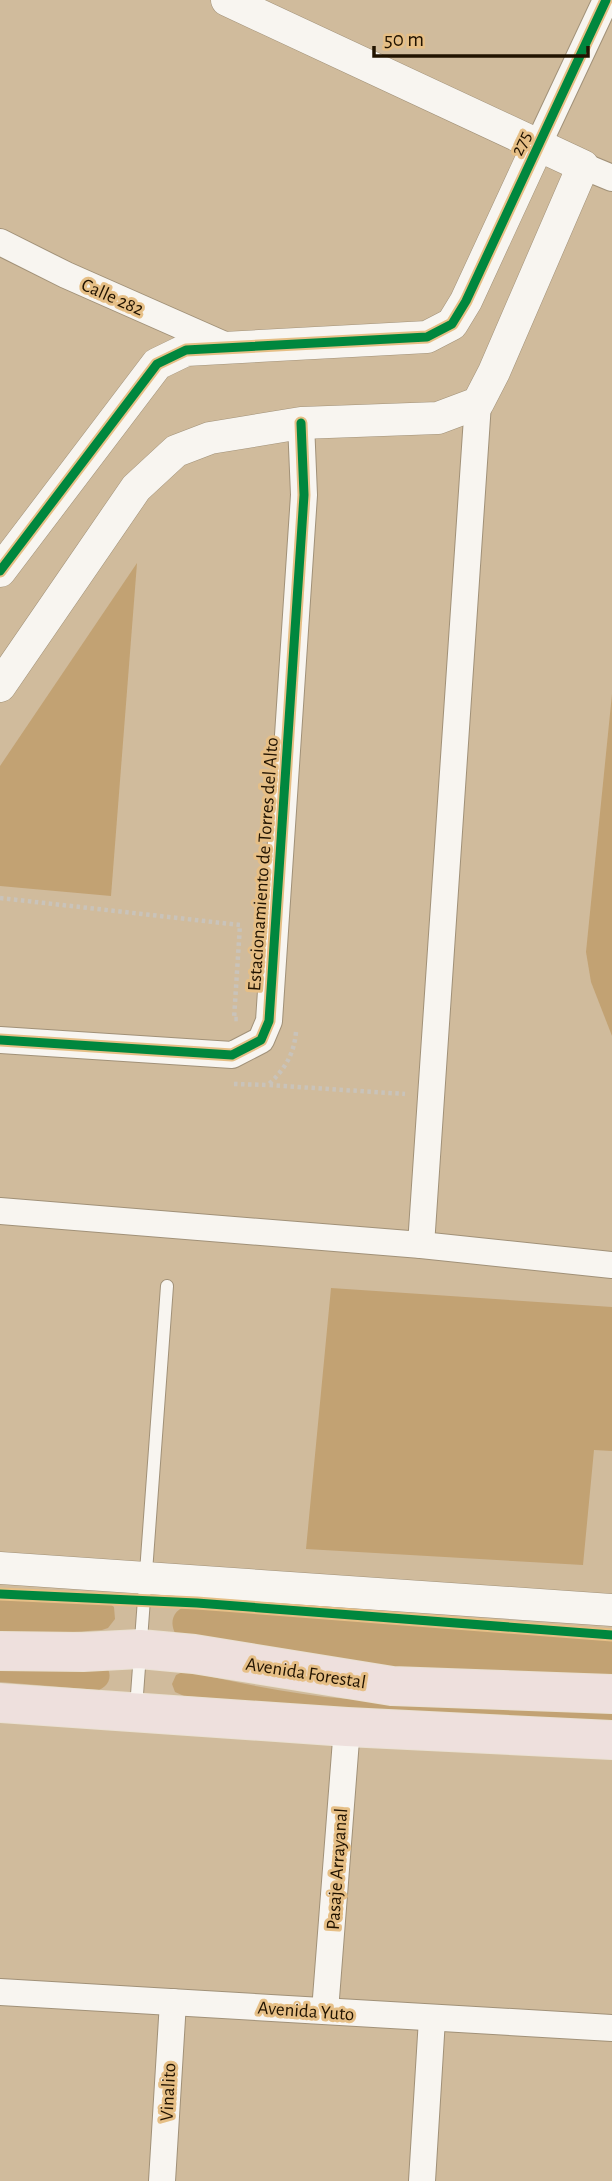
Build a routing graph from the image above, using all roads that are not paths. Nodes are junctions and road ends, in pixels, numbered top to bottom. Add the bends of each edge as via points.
1 (227, 0) edge
2 (606, 0) edge
3 (538, 145) junction
4 (583, 166) junction
5 (612, 178) edge
6 (0, 242) edge
7 (229, 347) junction
8 (478, 403) junction
9 (300, 423) junction
10 (5, 555) edge
11 (0, 686) edge
12 (0, 1040) edge
13 (0, 1211) edge
14 (421, 1245) junction
15 (612, 1265) edge
16 (167, 1286) dead end
17 (0, 1568) edge
18 (146, 1577) junction
19 (612, 1610) edge
20 (140, 1649) junction
21 (0, 1651) edge
22 (612, 1695) edge
23 (0, 1703) edge
24 (135, 1712) junction
25 (347, 1727) junction
26 (612, 1740) edge
27 (0, 1992) edge
28 (173, 2002) junction
29 (325, 2011) junction
30 (432, 2019) junction
31 (612, 2028) edge
32 (162, 2181) edge
33 (422, 2181) edge

1 - 3 street
2 - 3 street, 275
3 - 4 street
3 - 7 street, 275 via 452,324 427,337
4 - 5 street
4 - 8 street
6 - 7 street, Calle 282
7 - 10 street, 275 via 186,350 157,364
8 - 9 street via 438,418
8 - 14 street
9 - 11 street via 209,438 176,451 136,488
9 - 12 street, Estacionamiento de Torres del Alto via 304,495 269,1021 261,1040 232,1055
13 - 14 street
14 - 15 street
16 - 18 lane
17 - 18 street
18 - 19 street
18 - 20 lane
20 - 21 main road, Avenida Forestal
20 - 22 main road, Avenida Forestal via 392,1686
20 - 24 lane
23 - 24 main road
24 - 25 main road
25 - 26 main road
25 - 29 street, Pasaje Arrayanal
27 - 28 street, Avenida Yuto
28 - 29 street, Avenida Yuto
28 - 32 street, Vinalito
29 - 30 street, Avenida Yuto
30 - 31 street, Avenida Yuto
30 - 33 street

